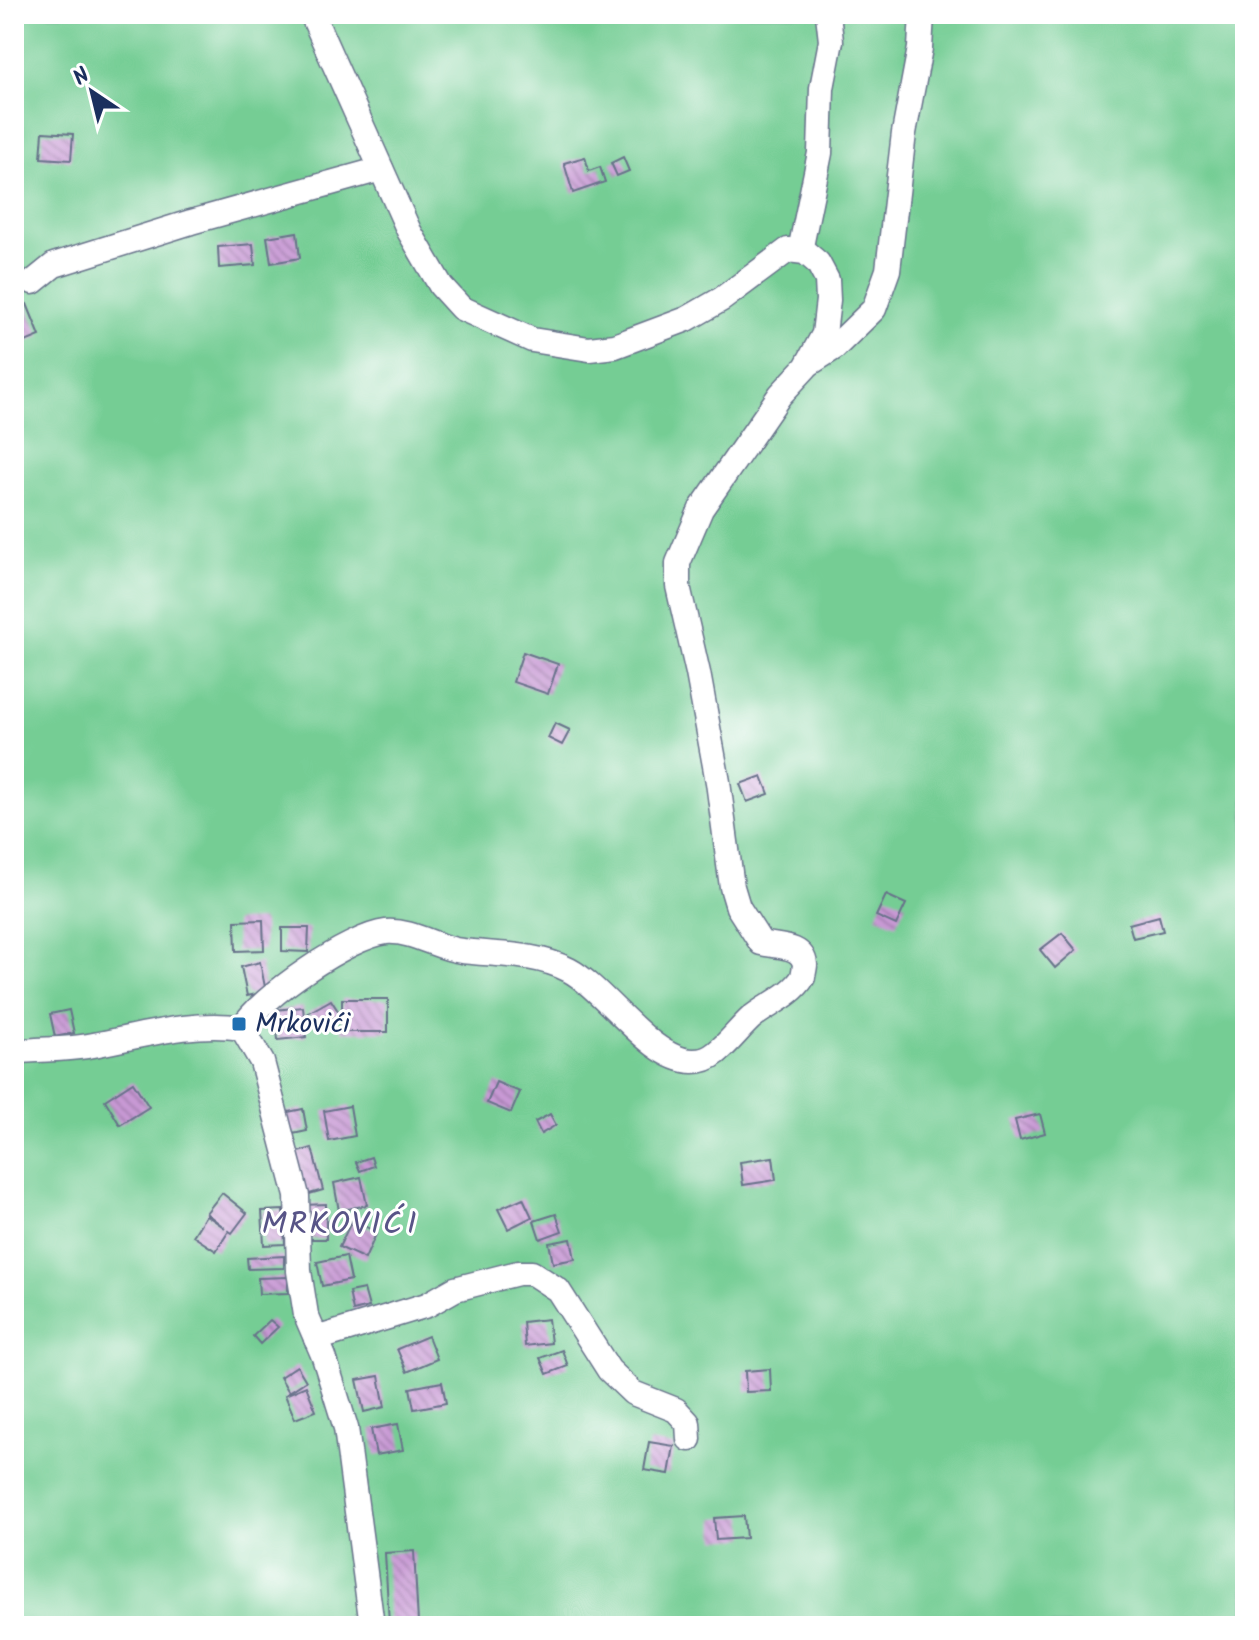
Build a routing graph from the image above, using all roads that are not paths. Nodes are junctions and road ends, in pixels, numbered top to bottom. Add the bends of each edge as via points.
1 (312, 14) edge
2 (828, 14) edge
3 (922, 14) edge
4 (381, 169) junction
5 (800, 251) junction
6 (33, 282) dead end
7 (806, 367) junction
8 (242, 1028) junction
9 (14, 1052) edge
10 (316, 1339) junction
11 (689, 1439) dead end
12 (372, 1626) edge

1 - 4 street
2 - 5 street via 831,41 822,88 820,153
3 - 7 street via 888,270 874,309
4 - 5 street via 441,286 461,308 532,340 589,349 615,346 687,319 788,250
4 - 6 street via 54,265
5 - 7 street via 818,263 827,280 824,334
7 - 8 street via 780,395 701,509 678,563 738,907 761,943 795,949 805,966 803,977 715,1054 691,1061 659,1048 571,971 545,960 457,950 387,932 357,940 328,957 284,988
8 - 9 street via 199,1026 84,1047
8 - 10 street via 262,1062 297,1196 299,1271
10 - 11 street via 427,1305 455,1289 532,1273 558,1290 609,1370 633,1393 676,1410 688,1423
10 - 12 street via 346,1428

